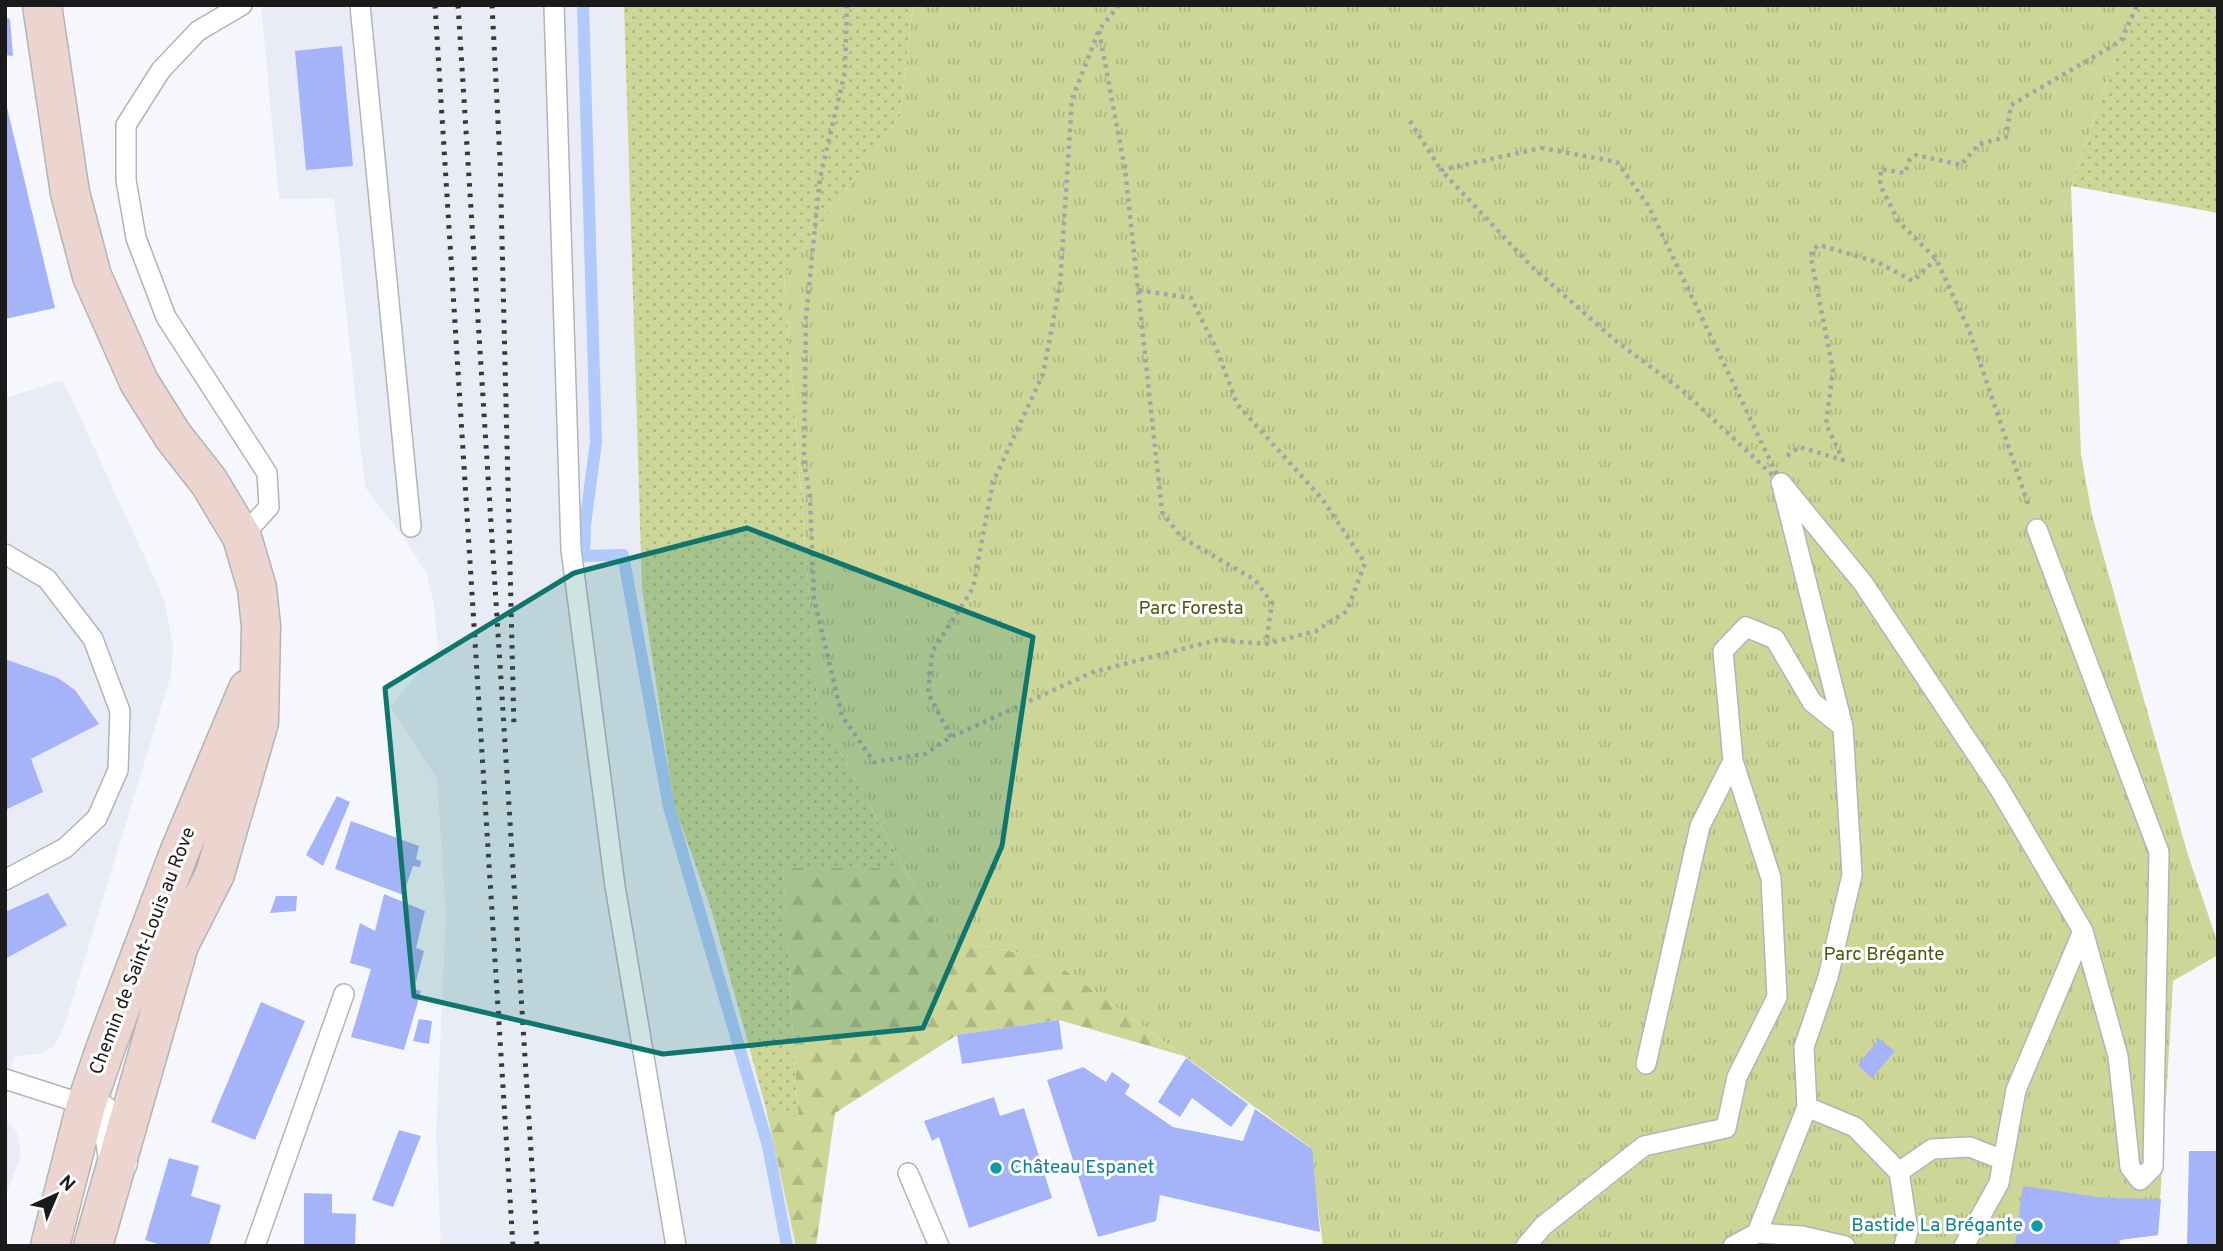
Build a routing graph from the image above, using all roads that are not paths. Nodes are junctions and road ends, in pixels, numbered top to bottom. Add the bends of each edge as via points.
1 (242, 5) edge
2 (360, 5) edge
3 (554, 5) edge
4 (45, 11) edge
5 (411, 527) dead end
6 (2037, 529) road end
7 (242, 537) junction
8 (5, 554) edge
9 (260, 665) junction
10 (1843, 727) junction
11 (1733, 761) junction
12 (5, 880) edge
13 (2083, 931) junction
14 (344, 994) dead end
15 (1646, 1064) dead end
16 (5, 1079) edge
17 (86, 1105) junction
18 (1807, 1107) junction
19 (2003, 1160) junction
20 (118, 1162) junction
21 (908, 1172) dead end
22 (1899, 1172) junction
23 (1757, 1233) junction
24 (50, 1246) edge
25 (93, 1246) edge
26 (255, 1246) edge
27 (676, 1246) edge
28 (939, 1246) edge
29 (1526, 1246) edge
30 (1733, 1246) edge
31 (1845, 1246) edge
32 (1904, 1246) edge
33 (1964, 1246) edge

1 - 7 lane via 198,31 161,70 125,125 126,180 135,238 166,317 267,473 269,507
2 - 5 lane
3 - 27 lane via 571,549 615,886
4 - 7 main road, Chemin de Saint-Louis au Rove via 70,193 92,276 139,382
6 - 13 lane via 2159,852 2153,1167 2140,1180 2130,1167 2118,1056
7 - 9 main road, Chemin de Saint-Louis au Rove via 257,588
8 - 12 lane via 47,579 93,639 120,711 118,771 97,818 65,848
9 - 17 main road, Chemin de Saint-Louis au Rove via 178,853
9 - 20 main road, Chemin de Saint-Louis au Rove via 259,722 215,874 180,945
10 - 11 lane via 1812,702 1775,639 1746,627 1723,651
10 - 13 lane via 1782,483 1863,583 1999,788
10 - 18 lane via 1852,875 1828,977 1804,1047
11 - 15 lane via 1700,827
11 - 29 lane via 1771,878 1777,997 1737,1077 1726,1128 1644,1146 1543,1226
13 - 19 lane via 2016,1090
14 - 26 lane
16 - 17 lane
17 - 20 street via 100,1112 115,1131
17 - 24 main road, Chemin de Saint-Louis au Rove
18 - 22 lane via 1856,1127
18 - 23 lane
19 - 22 lane via 1969,1147 1931,1149
19 - 33 lane via 1998,1183
20 - 25 main road, Chemin de Saint-Louis au Rove
21 - 28 lane
22 - 32 lane via 1908,1231
23 - 30 lane
23 - 31 lane via 1802,1236

